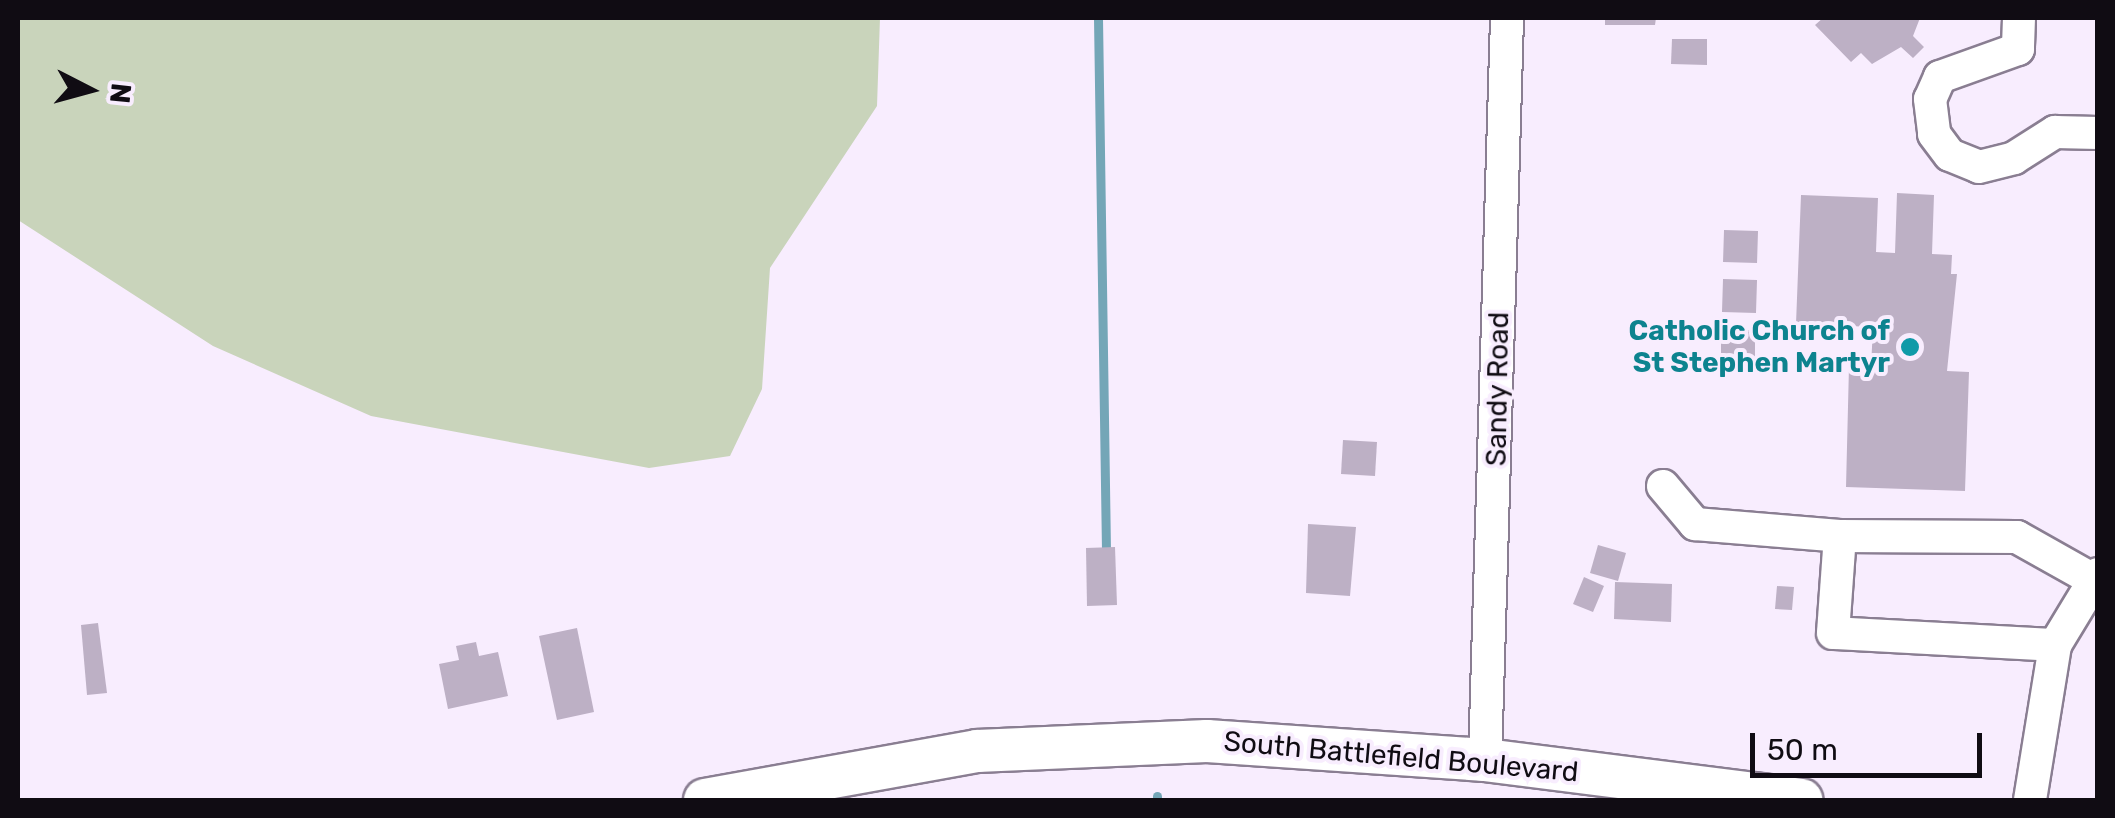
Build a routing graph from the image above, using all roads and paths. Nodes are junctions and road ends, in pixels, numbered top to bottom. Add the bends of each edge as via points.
1 (1507, 18) edge
2 (2019, 18) edge
3 (2098, 134) edge
4 (1663, 486) dead end
5 (1840, 536) junction
6 (2094, 576) edge
7 (2055, 646) junction
8 (1485, 760) junction
9 (822, 788) edge
10 (705, 800) edge
11 (1801, 800) edge
12 (2030, 800) edge

1 - 8 street, Sandy Road
2 - 3 street via 2018,49 1940,77 1930,100 1934,134 1950,155 1979,167 2014,158 2055,132
4 - 5 street via 1695,524
5 - 6 street via 2017,538
5 - 7 street via 1833,633
6 - 7 street
7 - 12 street
8 - 9 main road, South Battlefield Boulevard via 1318,744 1141,741 977,751
8 - 11 main road, South Battlefield Boulevard
9 - 10 main road, South Battlefield Boulevard

